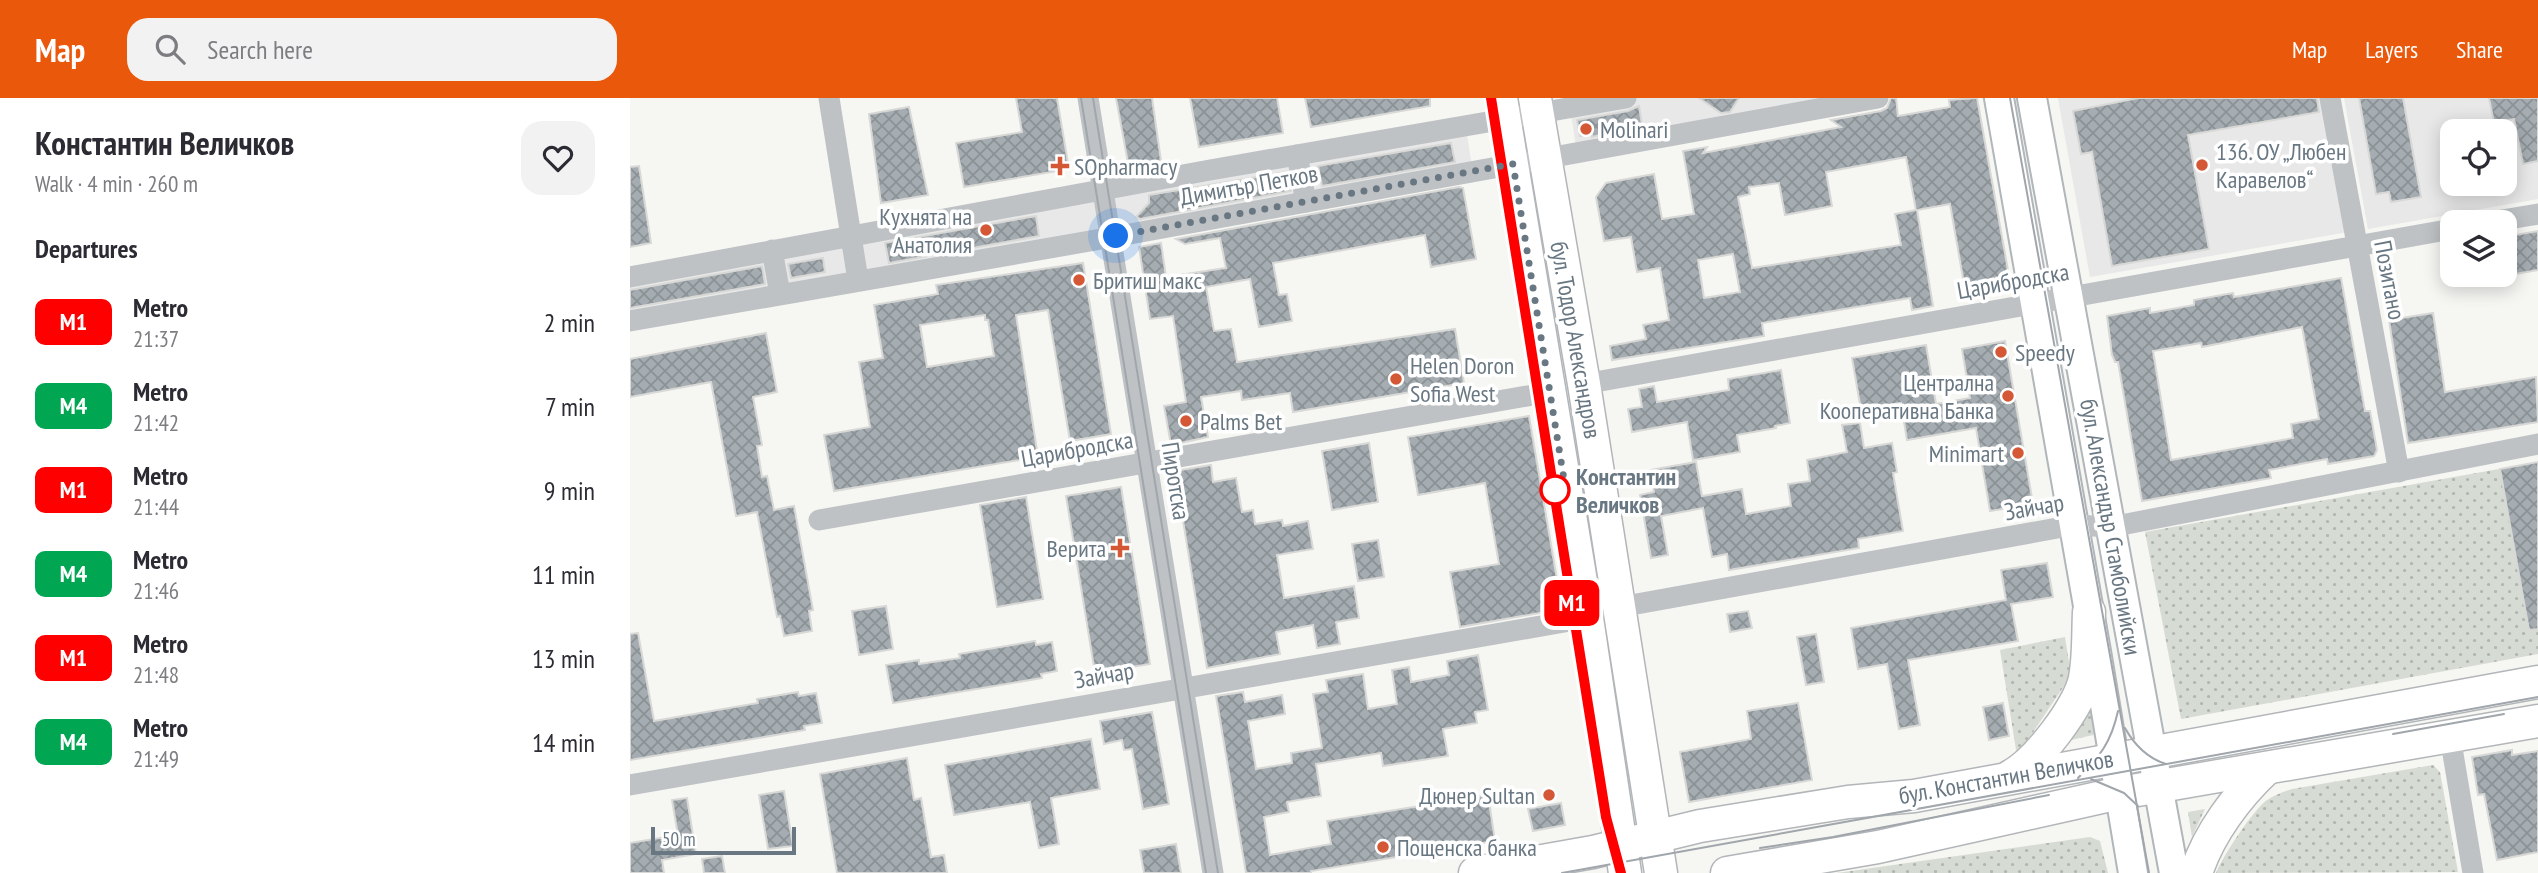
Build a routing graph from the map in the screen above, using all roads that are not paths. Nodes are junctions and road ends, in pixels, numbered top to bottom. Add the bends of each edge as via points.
1 (829, 98) edge
2 (1088, 98) edge
3 (1626, 98) edge
4 (1878, 98) edge
5 (1999, 98) edge
6 (2032, 98) edge
7 (2330, 98) edge
8 (1537, 106) edge
9 (1503, 109) edge
10 (1297, 155) junction
11 (1546, 159) junction
12 (1513, 164) junction
13 (1102, 190) junction
14 (1306, 202) junction
15 (2538, 214) edge
16 (2517, 218) edge
17 (2440, 231) edge
18 (850, 235) junction
19 (1110, 237) junction
20 (2357, 246) junction
21 (772, 250) junction
22 (630, 277) edge
23 (858, 280) junction
24 (780, 295) junction
25 (2069, 298) junction
26 (2035, 304) junction
27 (630, 321) edge
28 (1584, 384) junction
29 (1550, 392) junction
30 (2538, 444) edge
31 (1146, 463) junction
32 (2399, 472) junction
33 (819, 520) dead end
34 (2074, 525) junction
35 (2111, 527) junction
36 (1620, 607) junction
37 (2089, 612) junction
38 (1587, 618) junction
39 (2538, 682) edge
40 (1183, 688) junction
41 (2538, 721) edge
42 (2449, 736) junction
43 (2152, 752) junction
44 (2115, 758) junction
45 (2267, 768) junction
46 (2006, 779) junction
47 (630, 785) edge
48 (2159, 786) junction
49 (2120, 793) junction
50 (1656, 837) junction
51 (1623, 859) edge
52 (1213, 873) edge
53 (1475, 873) edge
54 (1661, 873) edge
55 (1727, 873) edge
56 (2133, 873) edge
57 (2174, 873) edge
58 (2196, 873) edge
59 (2473, 873) edge

1 - 18 street
2 - 13 street, Пиротска
3 - 8 street, Димитър Петков
4 - 11 street, Димитър Петков
5 - 26 main road, бул. Александър Стамболийски
6 - 25 main road, бул. Александър Стамболийски
7 - 20 street, Позитано
8 - 9 street, Димитър Петков
8 - 11 main road, бул. Тодор Александров
9 - 10 street, Димитър Петков
9 - 12 main road, бул. Тодор Александров
10 - 13 street, Димитър Петков
10 - 14 street
11 - 12 street, Димитър Петков
11 - 28 main road, бул. Тодор Александров
12 - 14 street, Димитър Петков
12 - 29 main road, бул. Тодор Александров
13 - 18 street, Димитър Петков
13 - 19 street, Пиротска
14 - 19 street, Димитър Петков
15 - 16 street
17 - 20 street, Царибродска
18 - 21 street, Димитър Петков
18 - 23 street
19 - 23 street, Димитър Петков
19 - 31 street, Пиротска
20 - 25 street, Царибродска
20 - 32 street, Позитано
21 - 22 street, Димитър Петков
21 - 24 street
23 - 24 street, Димитър Петков
24 - 27 street, Димитър Петков
25 - 26 street, Царибродска
25 - 35 main road, бул. Александър Стамболийски
26 - 28 street, Царибродска
26 - 34 main road, бул. Александър Стамболийски
28 - 36 main road, бул. Тодор Александров
29 - 31 street, Царибродска
29 - 38 main road, бул. Тодор Александров
30 - 32 street, Зайчар
31 - 33 street, Царибродска
31 - 40 street, Пиротска
32 - 35 street, Зайчар
34 - 35 street, Зайчар
34 - 36 street, Зайчар
34 - 37 main road, бул. Александър Стамболийски
35 - 43 main road, бул. Александър Стамболийски
36 - 50 main road, бул. Тодор Александров
37 - 44 main road, бул. Александър Стамболийски
37 - 46 main road via 2085,678 2078,698 2040,752
38 - 40 street, Зайчар
38 - 51 main road, бул. Тодор Александров
39 - 43 main road, бул. Константин Величков
40 - 47 street, Зайчар
40 - 52 street, Пиротска
41 - 42 main road, бул. Константин Величков
42 - 45 main road, бул. Константин Величков
42 - 59 street
43 - 44 main road, бул. Константин Величков
43 - 48 main road, бул. Александър Стамболийски
44 - 46 main road, бул. Константин Величков
44 - 49 main road, бул. Александър Стамболийски
45 - 48 main road, бул. Константин Величков
45 - 58 main road via 2209,841
46 - 50 main road, бул. Константин Величков via 1700,826
48 - 49 main road, бул. Константин Величков
48 - 57 main road, бул. Александър Стамболийски
49 - 55 main road, бул. Константин Величков via 1878,846
49 - 56 main road, бул. Александър Стамболийски
50 - 51 main road, бул. Константин Величков
50 - 54 main road, бул. Тодор Александров
51 - 53 main road, бул. Константин Величков

